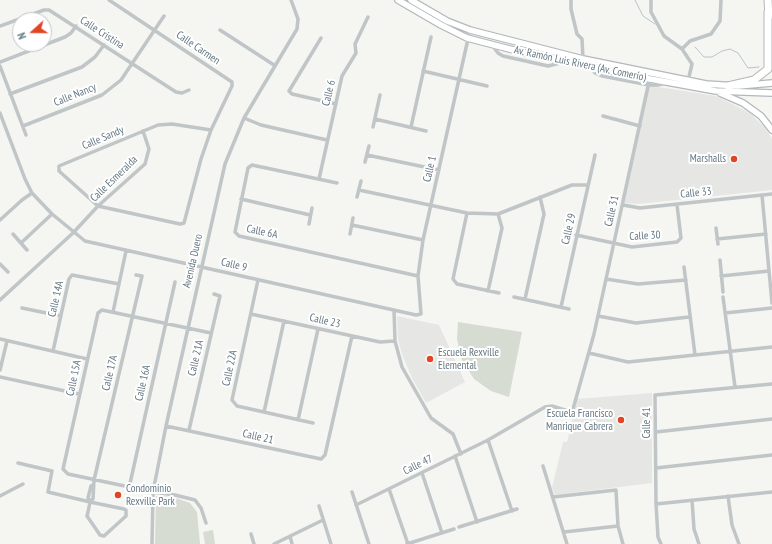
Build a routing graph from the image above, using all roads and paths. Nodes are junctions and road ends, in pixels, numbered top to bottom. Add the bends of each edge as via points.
1 (109, 0) edge
2 (291, 0) edge
3 (398, 0) edge
4 (411, 0) edge
5 (571, 0) edge
6 (651, 0) edge
7 (721, 0) edge
8 (768, 0) edge
9 (768, 12) junction
10 (164, 16) dead end
11 (368, 17) dead end
12 (0, 26) edge
13 (76, 26) junction
14 (155, 30) junction
15 (220, 30) dead end
16 (470, 30) junction
17 (431, 37) dead end
18 (321, 38) dead end
19 (467, 38) junction
20 (772, 40) edge
21 (104, 45) junction
22 (682, 49) junction
23 (583, 59) junction
24 (0, 62) edge
25 (133, 64) junction
26 (0, 66) edge
27 (274, 66) junction
28 (423, 71) junction
29 (651, 73) junction
30 (459, 79) junction
31 (688, 81) junction
32 (649, 82) junction
33 (772, 83) edge
34 (487, 86) dead end
35 (728, 86) junction
36 (189, 90) dead end
37 (716, 91) junction
38 (772, 93) edge
39 (10, 94) junction
40 (380, 95) dead end
41 (336, 104) junction
42 (0, 114) edge
43 (603, 116) dead end
44 (244, 118) junction
45 (375, 119) junction
46 (22, 126) junction
47 (640, 126) junction
48 (373, 127) dead end
49 (411, 127) junction
50 (211, 130) junction
51 (426, 130) dead end
52 (772, 130) edge
53 (143, 131) junction
54 (26, 135) dead end
55 (328, 140) junction
56 (369, 146) dead end
57 (367, 155) junction
58 (595, 155) dead end
59 (365, 162) dead end
60 (439, 170) junction
61 (319, 179) junction
62 (361, 181) dead end
63 (337, 183) dead end
64 (588, 185) junction
65 (359, 190) junction
66 (32, 193) junction
67 (772, 194) edge
68 (762, 195) junction
69 (358, 197) dead end
70 (540, 197) junction
71 (241, 199) junction
72 (431, 205) junction
73 (623, 205) junction
74 (677, 205) junction
75 (98, 206) junction
76 (312, 208) dead end
77 (467, 213) junction
78 (52, 214) junction
79 (498, 214) junction
80 (310, 215) junction
81 (353, 218) dead end
82 (0, 220) edge
83 (309, 224) dead end
84 (352, 225) junction
85 (716, 228) dead end
86 (73, 233) junction
87 (13, 234) dead end
88 (350, 234) dead end
89 (766, 234) junction
90 (576, 235) junction
91 (717, 239) junction
92 (424, 240) junction
93 (21, 243) junction
94 (614, 243) junction
95 (718, 244) dead end
96 (27, 250) dead end
97 (126, 251) junction
98 (720, 260) dead end
99 (0, 264) edge
100 (201, 267) junction
101 (684, 267) dead end
102 (769, 271) junction
103 (8, 272) dead end
104 (136, 275) dead end
105 (418, 276) junction
106 (721, 276) junction
107 (606, 279) junction
108 (258, 280) junction
109 (686, 280) junction
110 (175, 282) dead end
111 (119, 284) junction
112 (488, 291) junction
113 (723, 292) dead end
114 (499, 293) dead end
115 (214, 294) dead end
116 (514, 297) dead end
117 (723, 297) dead end
118 (525, 299) junction
119 (0, 300) edge
120 (772, 303) edge
121 (561, 307) junction
122 (22, 308) dead end
123 (772, 308) edge
124 (570, 309) dead end
125 (394, 310) junction
126 (113, 312) junction
127 (725, 313) junction
128 (251, 314) junction
129 (421, 314) joint
130 (61, 316) junction
131 (132, 316) junction
132 (598, 316) junction
133 (689, 317) junction
134 (284, 321) junction
135 (166, 324) junction
136 (188, 328) junction
137 (318, 329) junction
138 (211, 333) junction
139 (352, 336) junction
140 (0, 339) edge
141 (7, 341) junction
142 (395, 341) junction
143 (772, 347) edge
144 (53, 351) junction
145 (729, 351) junction
146 (589, 354) junction
147 (695, 355) junction
148 (87, 359) junction
149 (0, 370) edge
150 (0, 377) edge
151 (772, 384) edge
152 (735, 387) junction
153 (80, 394) junction
154 (264, 412) junction
155 (298, 420) junction
156 (772, 420) edge
157 (313, 423) dead end
158 (166, 426) junction
159 (189, 430) junction
160 (656, 432) junction
161 (488, 440) junction
162 (461, 454) junction
163 (455, 456) junction
164 (772, 456) edge
165 (18, 463) dead end
166 (543, 466) dead end
167 (656, 468) junction
168 (422, 473) junction
169 (94, 480) junction
170 (23, 484) dead end
171 (129, 488) junction
172 (389, 489) junction
173 (153, 492) junction
174 (352, 492) dead end
175 (772, 492) edge
176 (0, 496) edge
177 (728, 496) junction
178 (553, 497) junction
179 (692, 500) junction
180 (90, 501) junction
181 (656, 504) junction
182 (356, 505) junction
183 (319, 506) dead end
184 (517, 509) dead end
185 (512, 510) junction
186 (323, 520) junction
187 (477, 522) junction
188 (206, 523) dead end
189 (618, 526) junction
190 (459, 527) dead end
191 (454, 529) dead end
192 (564, 532) junction
193 (442, 533) junction
194 (251, 534) dead end
195 (290, 536) junction
196 (152, 544) edge
197 (254, 544) edge
198 (274, 544) edge
199 (292, 544) edge
200 (331, 544) edge
201 (369, 544) edge
202 (407, 544) edge
203 (567, 544) edge
204 (623, 544) edge
205 (661, 544) edge
206 (700, 544) edge
207 (739, 544) edge

1 - 14 street, Calle Carmen
2 - 27 street, Avenida Duero via 298,26
3 - 19 main road, Av. Ramón Luis Rivera (Av. Comerío)
4 - 16 main road, Av. Ramón Luis Rivera (Av. Comerío) via 447,21
5 - 23 street via 577,34 582,39
6 - 22 street via 651,12 664,36
7 - 22 street via 720,21 711,34 690,41
8 - 9 highway
9 - 20 highway
9 - 35 highway via 768,69 754,80
10 - 14 street, Calle Nancy
11 - 41 street, Calle 6 via 356,44 356,53 342,76
12 - 13 street, Calle Cristina via 44,10 49,10
13 - 21 street, Calle Cristina
13 - 24 street via 65,37
14 - 25 street, Calle Nancy
14 - 50 street, Calle Carmen via 232,82
15 - 27 street
16 - 19 street, Calle 1
16 - 23 main road, Av. Ramón Luis Rivera (Av. Comerío)
17 - 28 street
18 - 41 street via 289,91 292,94
19 - 30 street, Calle 1
19 - 32 main road, Av. Ramón Luis Rivera (Av. Comerío)
21 - 25 street, Calle Cristina
21 - 39 street via 95,57 82,67
22 - 31 street via 692,64
23 - 29 main road, Av. Ramón Luis Rivera (Av. Comerío)
25 - 36 street, Calle Cristina via 176,92
25 - 46 street, Calle Nancy via 121,80 102,95
26 - 39 street
27 - 44 street, Avenida Duero
28 - 30 street
28 - 49 street
29 - 31 main road, Av. Ramón Luis Rivera (Av. Comerío)
29 - 32 street, Calle 31
30 - 34 street
30 - 60 street, Calle 1
31 - 35 main road, Av. Ramón Luis Rivera (Av. Comerío)
32 - 37 main road, Av. Ramón Luis Rivera (Av. Comerío)
32 - 47 street, Calle 31
33 - 35 main road, Av. Ramón Luis Rivera (Av. Comerío)
37 - 38 main road, Av. Ramón Luis Rivera (Av. Comerío)
37 - 52 main road via 743,103 761,116
39 - 46 street
40 - 45 street
41 - 55 street, Calle 6
42 - 66 street, Calle 9
43 - 47 street
44 - 55 street via 261,125
44 - 100 street, Avenida Duero via 225,164
45 - 48 street
45 - 49 street
46 - 54 street
47 - 73 street, Calle 31
49 - 51 street
50 - 53 street, Calle Sandy via 172,124 158,125
50 - 75 street via 184,223
53 - 75 street, Calle Esmeralda via 149,149 145,164
53 - 75 street, Calle Sandy via 59,166 60,171
55 - 61 street, Calle 6
56 - 57 street
57 - 59 street
57 - 60 street
58 - 64 street, Calle 29
60 - 72 street, Calle 1
61 - 63 street, Calle 6A
61 - 71 street, Calle 6A via 252,165 248,168
62 - 65 street
64 - 70 street via 572,185
64 - 90 street, Calle 29
65 - 69 street
65 - 72 street
66 - 78 street, Calle 9
66 - 82 street
67 - 68 street, Calle 33
68 - 74 street, Calle 33
68 - 89 street
70 - 79 street
70 - 118 street via 544,214
71 - 80 street
71 - 105 street, Calle 6A via 235,232 239,236
72 - 77 street
72 - 92 street, Calle 1
73 - 74 street, Calle 33 via 640,208
73 - 94 street, Calle 31
74 - 94 street, Calle 30 via 681,238 677,242 638,248
75 - 86 street, Calle Esmeralda
76 - 80 street
77 - 79 street
77 - 112 street via 453,279 457,284
78 - 86 street, Calle 9
78 - 93 street
79 - 112 street via 502,228
80 - 83 street
81 - 84 street
84 - 88 street
84 - 92 street
85 - 91 street
86 - 97 street, Calle 9 via 84,241
86 - 119 street, Calle Esmeralda
87 - 93 street
89 - 91 street
89 - 102 street
90 - 94 street, Calle 30
90 - 121 street, Calle 29
91 - 95 street
92 - 105 street, Calle 1
93 - 96 street
94 - 107 street, Calle 31
97 - 100 street, Calle 9
97 - 111 street
98 - 106 street
99 - 103 street
100 - 108 street, Calle 9
100 - 136 street, Avenida Duero
101 - 109 street
102 - 106 street
102 - 120 street
104 - 131 street, Calle 17A via 142,276
105 - 129 street, Calle 1
106 - 113 street
107 - 109 street via 638,284
107 - 132 street, Calle 31
108 - 125 street, Calle 9
108 - 128 street, Calle 22A
109 - 133 street
110 - 135 street, Calle 16A
111 - 126 street
111 - 130 street, Calle 14A via 72,275
112 - 114 street
115 - 138 street, Calle 21A via 220,296
116 - 118 street
117 - 127 street
118 - 121 street
121 - 124 street
122 - 130 street
123 - 127 street
125 - 129 street, Calle 9 via 416,316
125 - 142 street
126 - 131 street, Calle 15A
126 - 148 street, Calle 15A via 102,310 98,313
127 - 145 street
128 - 134 street, Calle 23
128 - 154 street, Calle 22A via 232,400 237,406
130 - 144 street, Calle 14A
131 - 135 street, Calle 15A
131 - 169 street, Calle 17A
132 - 133 street via 636,323
132 - 146 street, Calle 31
133 - 147 street
134 - 137 street, Calle 23
134 - 154 street
135 - 136 street, Calle 15A
135 - 171 street, Calle 16A
136 - 138 street, Calle 15A
136 - 158 street, Avenida Duero
137 - 139 street, Calle 23
137 - 155 street
138 - 159 street, Calle 21A
139 - 142 street, Calle 23 via 380,342
139 - 159 street, Calle 21 via 326,455 321,459
140 - 141 street
141 - 144 street
141 - 149 street
142 - 162 street via 402,367 431,418 453,434
143 - 145 street
144 - 148 street
145 - 147 street
145 - 152 street
146 - 147 street via 628,362
146 - 161 street, Calle 31 via 573,409 545,407
148 - 153 street, Calle 15A
150 - 153 street
151 - 152 street, Calle 41
152 - 160 street, Calle 41 via 655,395
153 - 169 street, Calle 15A via 63,469 68,474
154 - 155 street, Calle 22A
155 - 157 street, Calle 22A
156 - 160 street
158 - 159 street, Calle 21
158 - 173 street, Avenida Duero
160 - 167 street, Calle 41
161 - 162 street, Calle 47
161 - 185 street
162 - 163 street, Calle 47
163 - 168 street, Calle 47
163 - 187 street
164 - 167 street
165 - 180 street via 52,471 48,492
166 - 178 street
167 - 181 street, Calle 41
168 - 172 street, Calle 47
168 - 193 street
169 - 171 street, Calle 15A
169 - 180 street, Calle 17A via 88,498
170 - 176 street
171 - 173 street, Calle 15A
172 - 182 street, Calle 47
172 - 202 street
173 - 188 street, Calle 15A via 195,500
173 - 196 street, Avenida Duero
174 - 182 street
175 - 177 street
177 - 179 street
177 - 207 street via 732,525
178 - 189 street via 616,490
178 - 192 street
179 - 181 street
179 - 206 street via 694,529
180 - 180 street via 87,516 100,535 104,536 126,516 126,510
181 - 205 street, Calle 41 via 658,537
182 - 201 street
183 - 186 street
184 - 185 street
185 - 187 street
186 - 195 street
186 - 200 street
187 - 190 street
189 - 192 street
189 - 204 street
191 - 193 street
192 - 203 street
193 - 202 street
194 - 197 street
195 - 198 street
195 - 199 street

